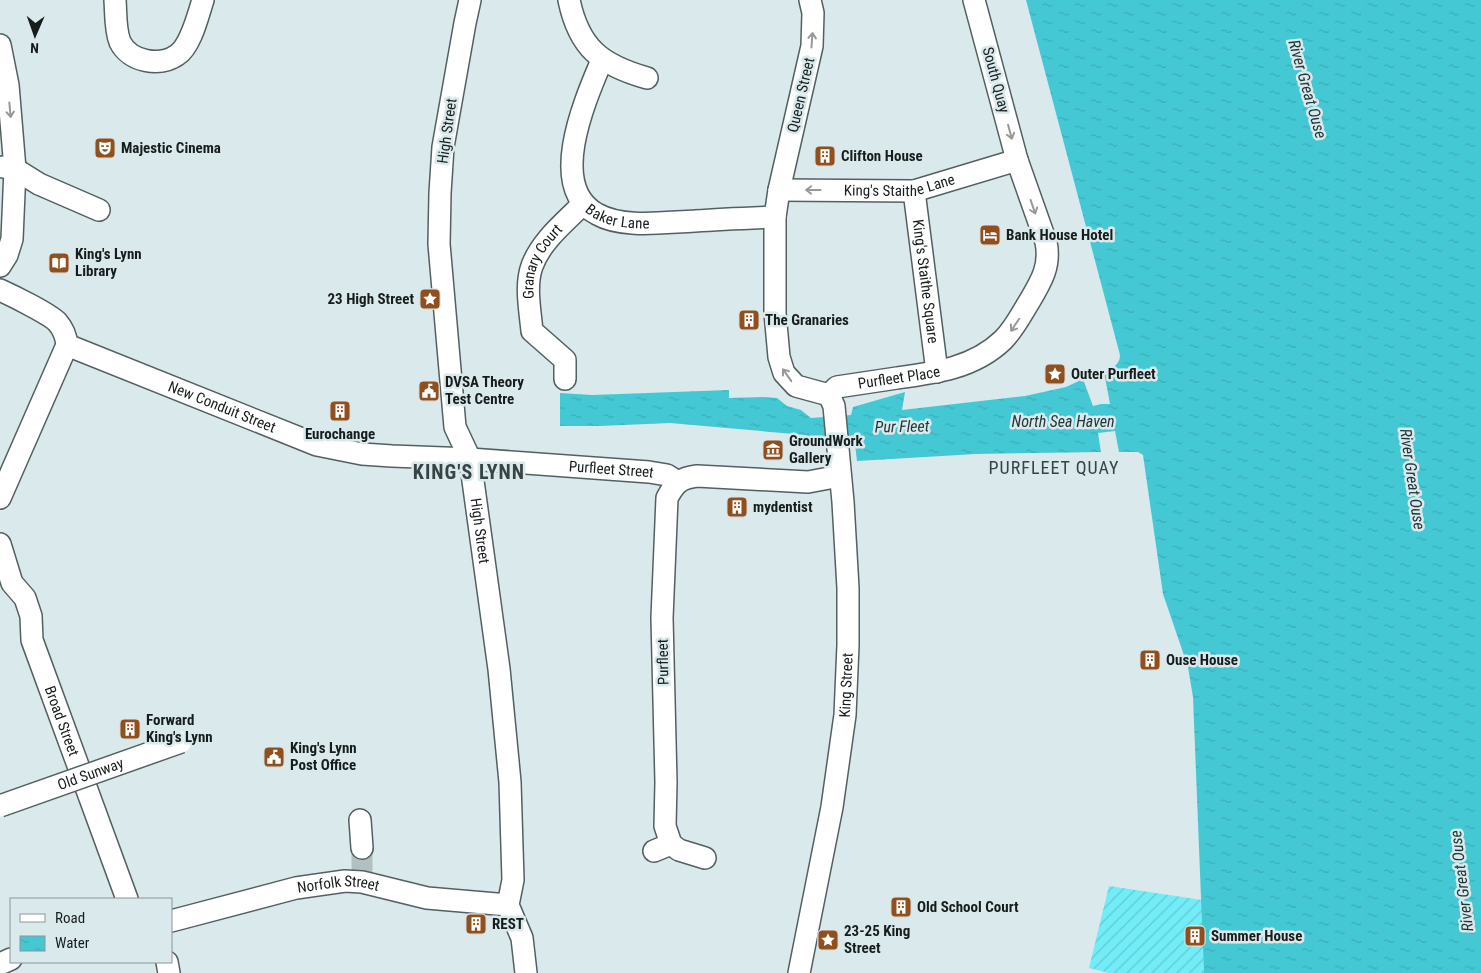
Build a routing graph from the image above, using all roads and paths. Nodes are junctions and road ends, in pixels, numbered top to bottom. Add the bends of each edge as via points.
1 (115, 0) edge
2 (203, 0) edge
3 (470, 0) edge
4 (569, 0) edge
5 (810, 0) edge
6 (974, 0) edge
7 (0, 45) edge
8 (602, 60) junction
9 (647, 78) dead end
10 (1018, 160) junction
11 (7, 168) edge
12 (779, 190) junction
13 (914, 191) junction
14 (583, 204) junction
15 (98, 210) dead end
16 (776, 217) junction
17 (0, 266) edge
18 (0, 290) edge
19 (67, 345) junction
20 (569, 366) dead end
21 (937, 372) junction
22 (832, 400) junction
23 (470, 459) junction
24 (839, 469) junction
25 (678, 482) junction
26 (1, 495) edge
27 (0, 544) edge
28 (181, 742) dead end
29 (0, 806) edge
30 (360, 820) dead end
31 (362, 848) tunnel mouth
32 (705, 858) dead end
33 (127, 898) edge
34 (508, 905) junction
35 (172, 921) edge
36 (526, 973) edge
37 (799, 973) edge

1 - 2 street via 121,44 133,56 150,61 178,55 189,40
3 - 23 street, High Street via 443,147 439,244 455,427
4 - 8 street via 580,33
12 -> 5 street, Queen Street via 812,46
6 -> 10 street, South Quay
7 -> 11 street via 8,85
8 - 9 street
8 - 14 street, Baker Lane via 574,141 573,174
10 - 13 street, King's Staithe Lane
10 -> 21 street, Purfleet Place via 1046,242 1048,254 1040,283 1002,341 971,361
11 - 15 street
11 - 17 street via 12,239
13 -> 12 street, King's Staithe Lane
12 - 16 street
13 - 21 street, King's Staithe Square
14 - 16 street, Baker Lane via 596,214 625,222
14 - 20 street, Granary Court via 538,254 531,266 529,280 532,331
22 -> 16 street via 796,386 781,366 775,313
18 - 19 street via 57,322 65,334
19 - 23 street, New Conduit Street via 317,444 362,454
19 - 26 street
21 - 22 street, Purfleet Place via 837,387
22 - 24 street, King Street
23 - 25 street, Purfleet Street via 649,472 667,475
23 - 34 street, High Street via 499,669 510,782 513,880
24 - 25 street via 808,482 697,476
24 - 37 street, King Street via 848,588 845,715 832,808
25 - 32 street, Purfleet via 668,498 662,618 666,782 662,848
27 - 33 street, Broad Street via 12,583 25,598 32,616 32,640
28 - 29 street, Old Sunway, bridge
30 - 31 street
34 - 35 street, Norfolk Street via 427,898 362,878 296,888
34 - 36 street via 522,938

